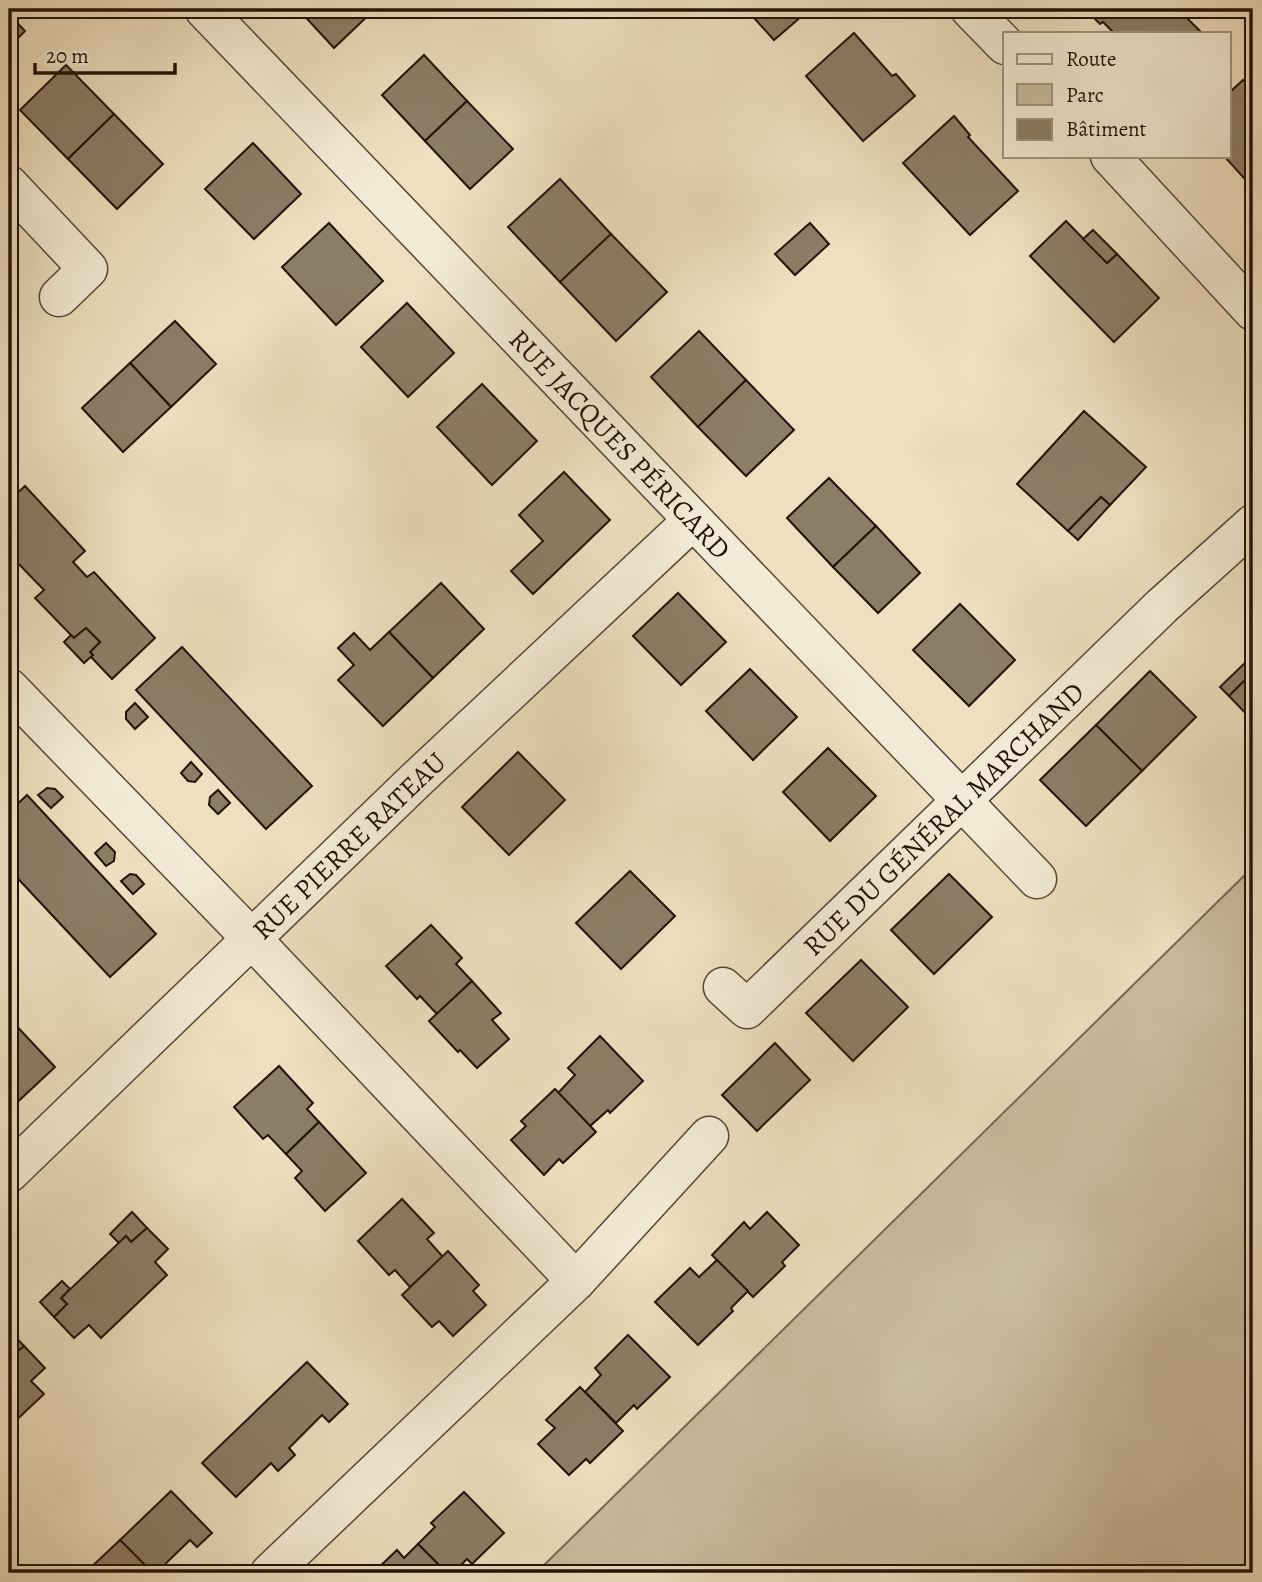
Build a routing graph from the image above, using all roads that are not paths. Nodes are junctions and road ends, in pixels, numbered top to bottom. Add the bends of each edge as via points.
1 (204, 9) edge
2 (970, 9) edge
3 (1003, 43) edge
4 (1112, 158) edge
5 (9, 186) edge
6 (59, 297) dead end
7 (1253, 311) edge
8 (692, 521) junction
9 (1253, 524) edge
10 (9, 688) edge
11 (962, 801) junction
12 (1037, 879) dead end
13 (251, 938) junction
14 (723, 987) dead end
15 (709, 1136) dead end
16 (9, 1173) edge
17 (576, 1281) junction
18 (270, 1573) edge

1 - 8 street, RUE JACQUES PÉRICARD
2 - 3 street
4 - 7 street
5 - 6 street via 88,269
8 - 11 street, RUE JACQUES PÉRICARD
8 - 13 street, RUE PIERRE RATEAU
9 - 11 street, RUE DU GÉNÉRAL MARCHAND
10 - 13 street
11 - 12 street, RUE JACQUES PÉRICARD
11 - 14 street, RUE DU GÉNÉRAL MARCHAND via 747,1009
13 - 16 street, RUE PIERRE RATEAU
13 - 17 street
15 - 17 street
17 - 18 street

